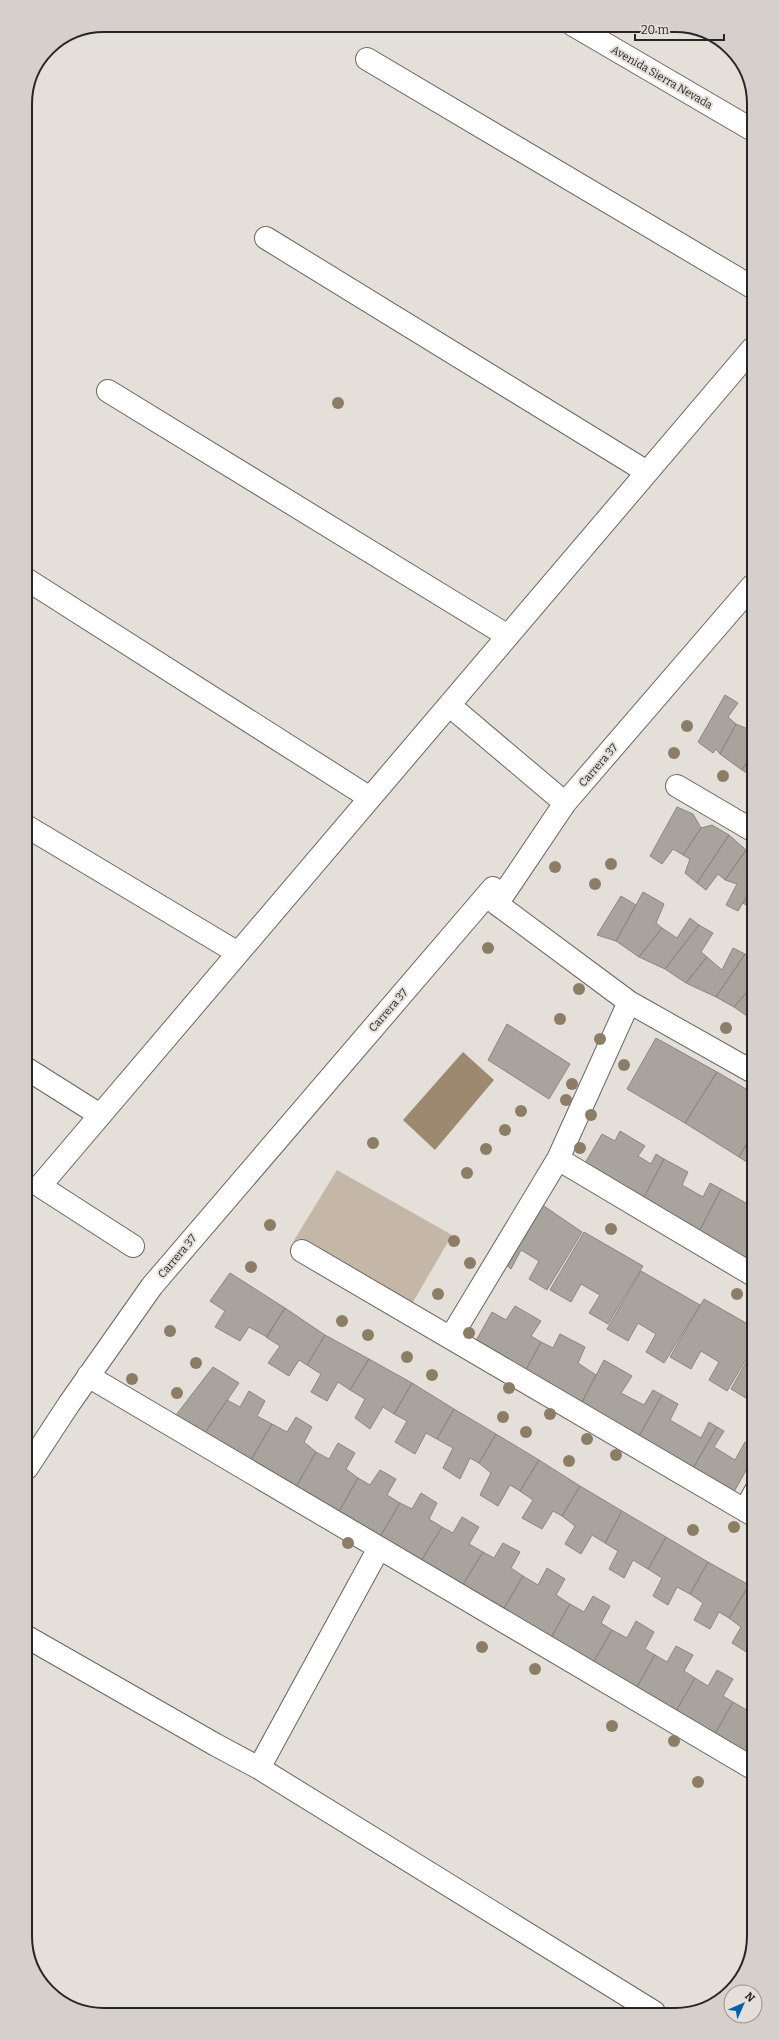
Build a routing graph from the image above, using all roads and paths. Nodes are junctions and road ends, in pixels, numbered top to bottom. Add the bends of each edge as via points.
1 (586, 32) edge
2 (367, 59) dead end
3 (747, 127) edge
4 (266, 238) dead end
5 (747, 284) edge
6 (747, 355) edge
7 (108, 391) dead end
8 (647, 472) junction
9 (32, 583) edge
10 (747, 592) edge
11 (508, 636) junction
12 (449, 705) junction
13 (677, 786) dead end
14 (370, 798) junction
15 (565, 803) junction
16 (747, 827) edge
17 (32, 830) edge
18 (497, 904) junction
19 (238, 953) junction
20 (630, 1002) junction
21 (747, 1069) edge
22 (32, 1073) edge
23 (100, 1115) junction
24 (558, 1160) junction
25 (133, 1246) dead end
26 (302, 1251) dead end
27 (747, 1271) edge
28 (451, 1337) junction
29 (88, 1376) junction
30 (32, 1460) edge
31 (747, 1511) edge
32 (379, 1548) junction
33 (32, 1640) edge
34 (747, 1765) edge
35 (259, 1768) junction
36 (648, 2008) edge

1 - 3 street, Avenida Sierra Nevada
2 - 5 street
4 - 8 street
6 - 8 street
7 - 11 street
8 - 11 street
9 - 14 street
10 - 15 street, Carrera 37
11 - 12 street
12 - 14 street
12 - 15 street
13 - 16 street
14 - 19 street
15 - 18 street, Carrera 37
17 - 19 street
18 - 20 street
18 - 29 street, Carrera 37 via 493,888 164,1271
19 - 23 street
20 - 21 street
20 - 24 street
22 - 23 street
23 - 25 street via 40,1186
24 - 27 street
24 - 28 street
26 - 28 street
28 - 31 street
29 - 30 street, Carrera 37
29 - 32 street
32 - 34 street
32 - 35 street
33 - 35 street
35 - 36 street

